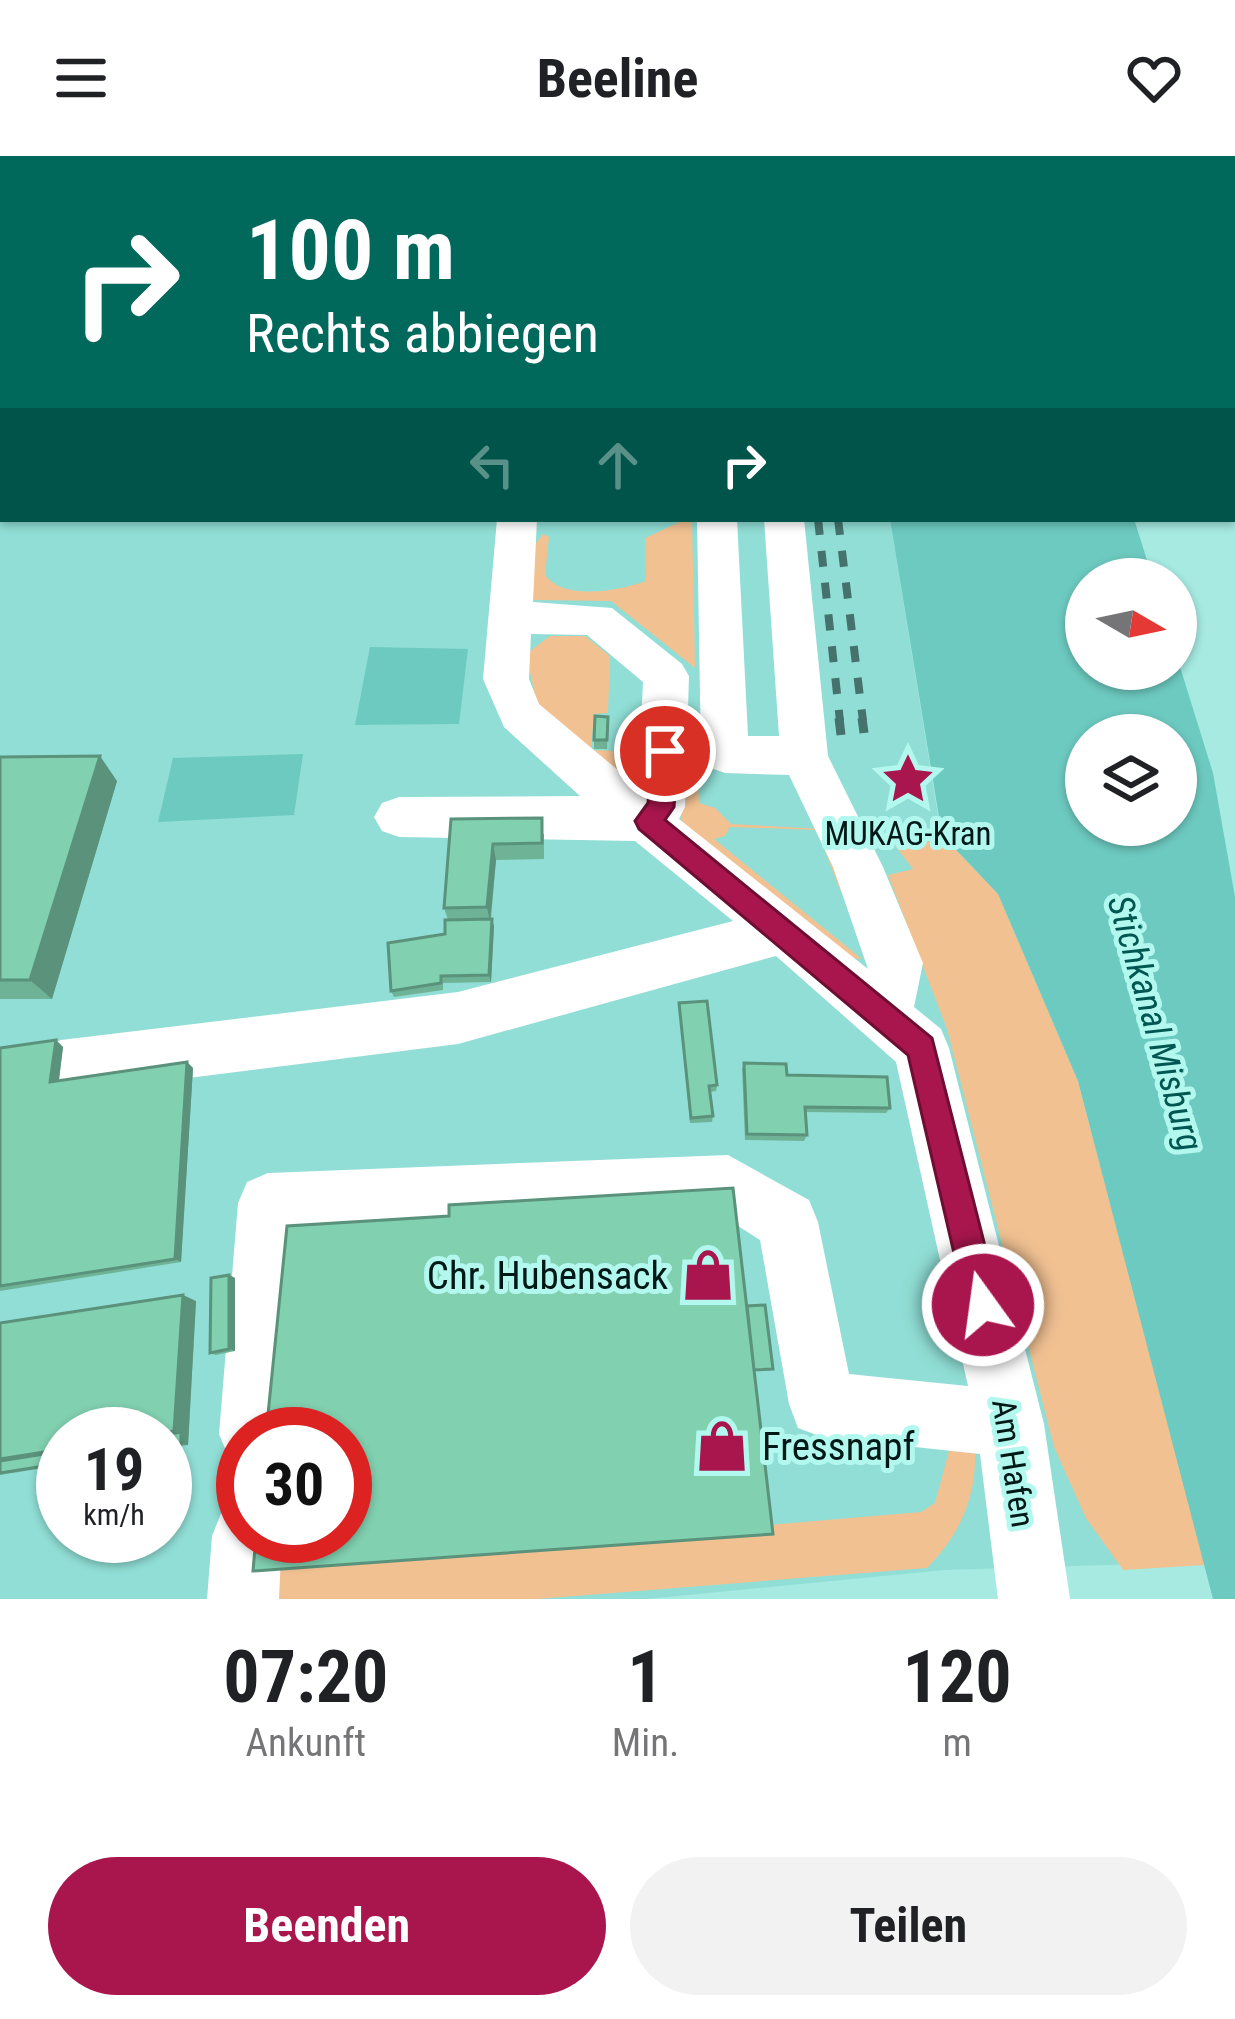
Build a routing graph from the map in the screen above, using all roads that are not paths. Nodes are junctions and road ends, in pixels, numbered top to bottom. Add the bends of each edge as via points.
1 (517, 522) edge
2 (717, 522) edge
3 (784, 522) edge
4 (508, 617) junction
5 (804, 756) junction
6 (399, 817) dead end
7 (648, 821) junction
8 (784, 931) junction
9 (885, 1017) junction
10 (61, 1067) dead end
11 (256, 1407) edge
12 (1010, 1424) junction
13 (245, 1563) edge
14 (243, 1599) edge
15 (1034, 1599) edge

1 - 4 street, Am Hafen
2 - 5 street via 725,754
3 - 5 street
4 - 7 street, Am Hafen via 506,679 520,714
4 - 7 street via 597,619 667,676 664,788
5 - 9 street via 896,963
6 - 7 street
7 - 8 street, Am Hafen
8 - 9 street, Am Hafen
8 - 10 street via 458,1018
9 - 12 street, Am Hafen via 921,1048
11 - 12 street via 268,1203 728,1185 787,1222 822,1404
12 - 15 street, Am Hafen
13 - 14 street

